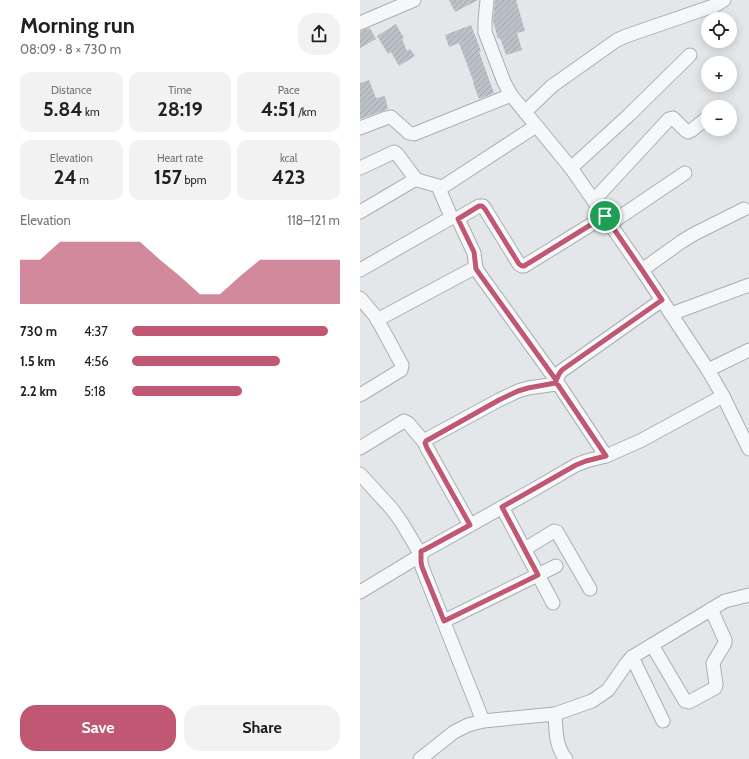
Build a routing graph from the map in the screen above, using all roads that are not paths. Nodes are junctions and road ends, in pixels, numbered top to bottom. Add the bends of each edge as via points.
1 (414, 0) edge
2 (487, 0) edge
3 (724, 0) edge
4 (360, 23) edge
5 (690, 55) dead end
6 (511, 95) junction
7 (525, 112) junction
8 (701, 123) edge
9 (536, 126) junction
10 (360, 128) edge
11 (360, 168) edge
12 (571, 168) junction
13 (685, 173) dead end
14 (416, 179) junction
15 (442, 187) junction
16 (594, 200) junction
17 (744, 209) dead end
18 (360, 212) edge
19 (608, 220) junction
20 (476, 267) junction
21 (360, 270) edge
22 (642, 270) junction
23 (748, 288) edge
24 (662, 300) junction
25 (362, 304) edge
26 (671, 314) junction
27 (377, 320) junction
28 (749, 350) edge
29 (708, 370) junction
30 (556, 382) junction
31 (360, 395) edge
32 (723, 396) junction
33 (425, 443) junction
34 (360, 448) edge
35 (749, 449) edge
36 (606, 456) junction
37 (360, 474) edge
38 (502, 507) junction
39 (470, 525) junction
40 (525, 549) junction
41 (421, 553) junction
42 (556, 566) dead end
43 (538, 575) junction
44 (590, 589) dead end
45 (360, 592) edge
46 (749, 595) edge
47 (554, 603) dead end
48 (711, 609) junction
49 (444, 621) junction
50 (652, 645) junction
51 (632, 657) junction
52 (555, 714) junction
53 (483, 720) junction
54 (663, 721) dead end
55 (420, 759) edge
56 (566, 759) edge

1 - 4 street
2 - 6 street via 485,32
3 - 7 street via 617,40 552,86
5 - 12 street
6 - 7 street
6 - 10 street via 414,134 409,133 391,118
7 - 9 street
8 - 16 street via 688,132 673,118 669,119
9 - 12 street
9 - 15 street
11 - 14 street via 394,152
12 - 16 street
13 - 19 street
14 - 15 street
14 - 18 street
15 - 21 street via 440,191 451,216 449,219
16 - 19 street
17 - 22 street via 681,242
19 - 20 street via 522,266 485,209 479,206 458,219 474,252
19 - 22 street
20 - 27 street
20 - 30 street
22 - 24 street
23 - 26 street
24 - 26 street
24 - 30 street via 562,370
25 - 27 street
26 - 29 street
27 - 31 street via 402,367
28 - 29 street
29 - 32 street
30 - 33 street via 523,390 499,400
30 - 36 street
32 - 35 street
32 - 36 street via 640,441
33 - 34 street via 404,421
33 - 39 street
36 - 38 street via 576,465
37 - 41 street via 392,509
38 - 39 street
38 - 40 street
39 - 41 street
40 - 43 street
40 - 44 street via 554,531 557,532
41 - 45 street
41 - 49 street via 422,567
42 - 43 street
43 - 47 street
43 - 49 street
46 - 48 street via 725,600
48 - 50 street
48 - 50 street via 725,640 725,646 714,661 715,688 689,702 685,701
49 - 53 street
50 - 51 street
51 - 52 street via 608,690 592,701
51 - 54 street
52 - 53 street
52 - 56 street via 557,743
53 - 55 street via 454,732

